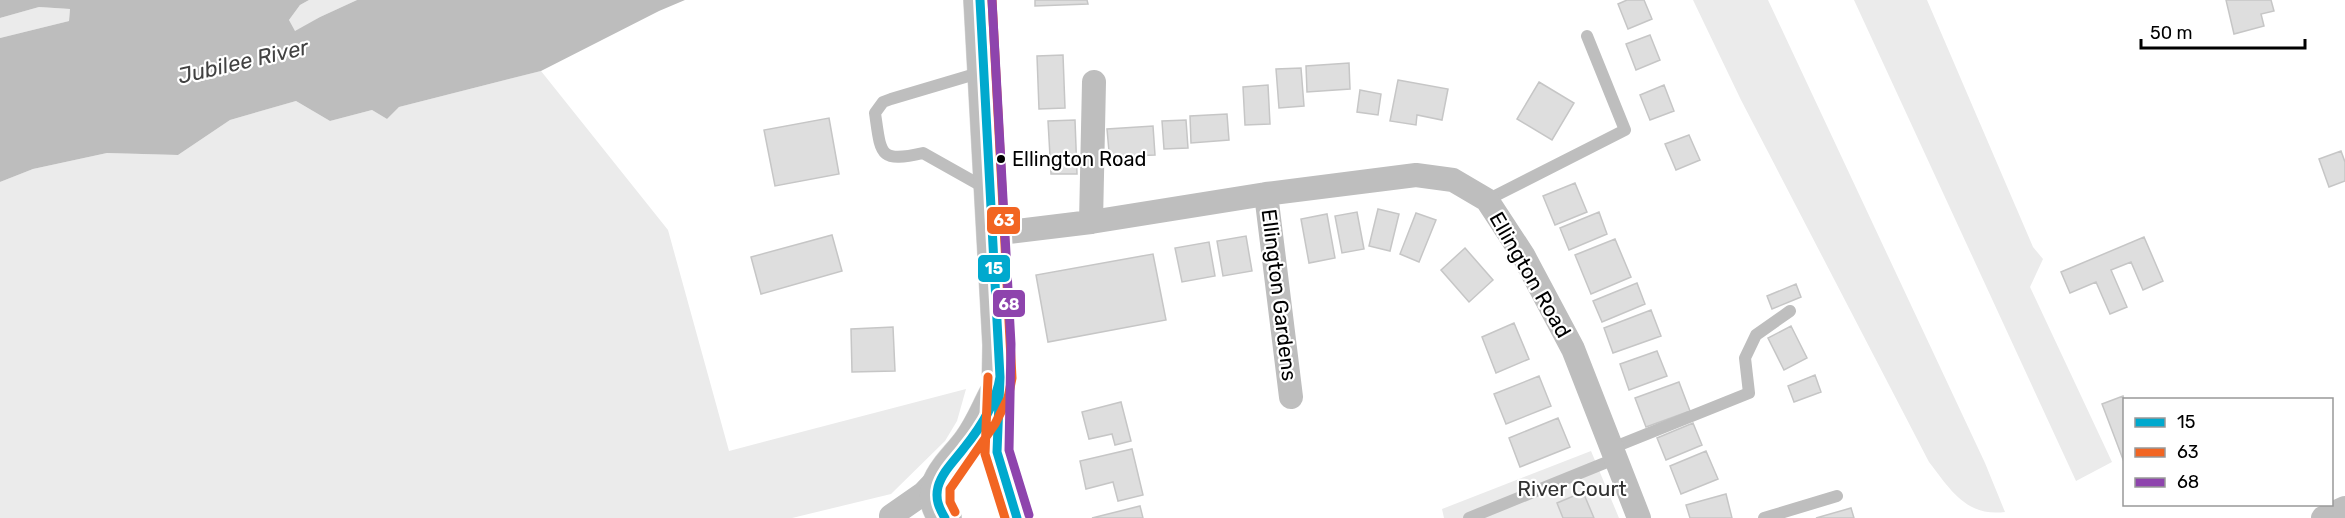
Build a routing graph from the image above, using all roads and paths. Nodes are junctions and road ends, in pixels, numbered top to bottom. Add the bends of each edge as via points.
1 (980, 0) edge
2 (1587, 36) dead end
3 (983, 72) junction
4 (1094, 82) dead end
5 (990, 191) junction
6 (1266, 194) junction
7 (1487, 200) junction
8 (1091, 222) junction
9 (992, 234) junction
10 (1790, 311) dead end
11 (999, 388) junction
12 (1291, 397) dead end
13 (1615, 453) junction
14 (946, 470) junction
15 (1837, 496) dead end
16 (1008, 501) edge
17 (2345, 508) edge
18 (887, 517) edge
19 (934, 518) edge
20 (945, 518) edge
21 (1469, 518) edge
22 (1639, 518) edge
23 (1764, 518) edge
24 (2323, 518) edge

1 - 3 main road
2 - 7 lane via 1625,130
3 - 5 main road
3 - 5 lane via 883,102 875,113 882,149 890,158 923,153
4 - 8 street
5 - 9 main road
6 - 7 street, Ellington Road via 1416,175 1453,180
6 - 8 street, Ellington Road
6 - 12 street, Ellington Gardens
7 - 13 street, Ellington Road via 1523,255 1573,349
8 - 9 street, Ellington Road
9 - 11 main road
10 - 13 lane via 1756,335 1745,358 1749,393
11 - 14 main road via 972,438
11 - 16 main road via 997,452
13 - 21 lane
13 - 22 street, Ellington Road
14 - 16 main road via 964,459 991,462
14 - 18 street via 924,493
14 - 20 main road via 936,492
15 - 23 lane
17 - 24 street
18 - 19 street

